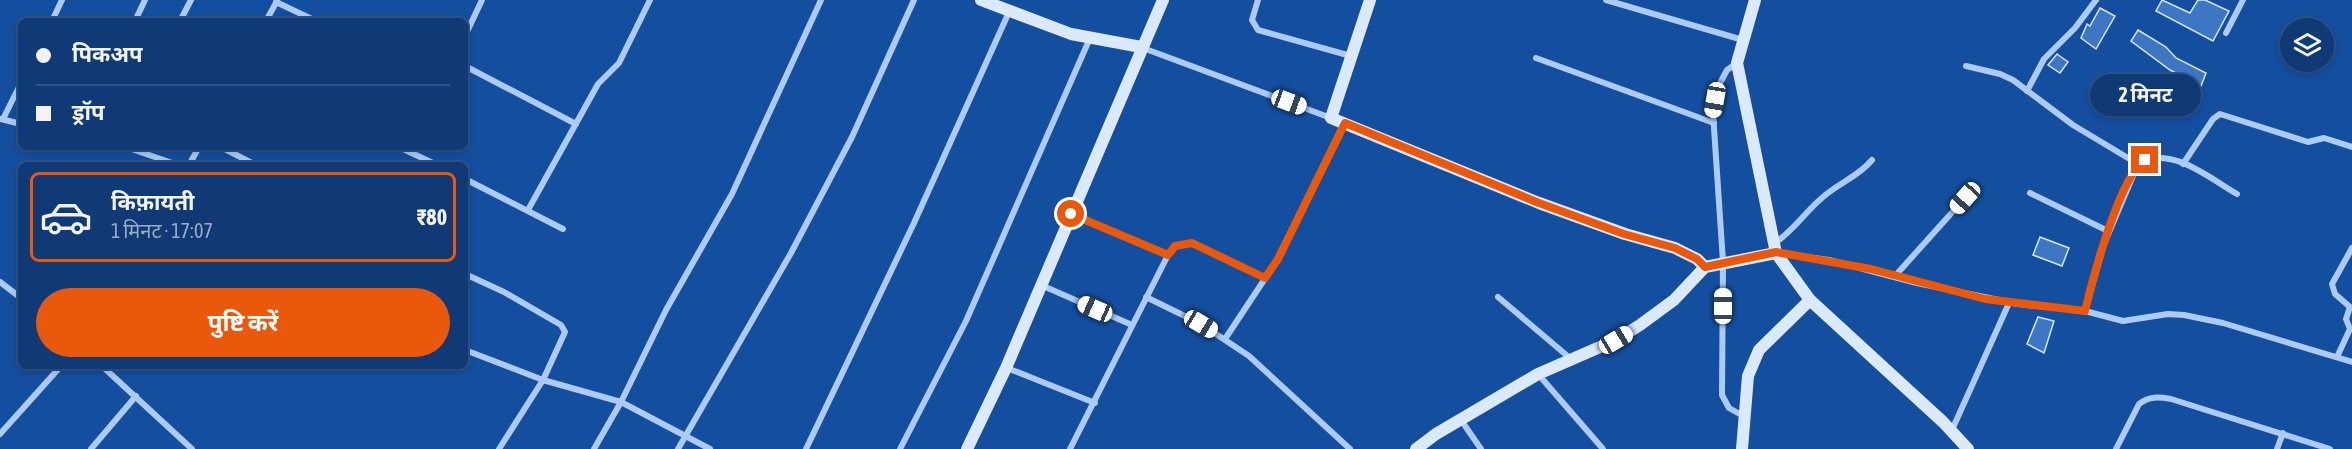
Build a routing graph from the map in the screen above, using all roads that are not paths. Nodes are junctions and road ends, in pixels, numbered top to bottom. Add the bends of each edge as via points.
1 (62, 0) edge
2 (145, 0) edge
3 (191, 0) edge
4 (482, 0) edge
5 (650, 0) edge
6 (821, 0) edge
7 (914, 0) edge
8 (981, 0) edge
9 (1163, 0) edge
10 (1258, 0) edge
11 (1370, 0) edge
12 (1606, 0) edge
13 (1755, 0) edge
14 (2096, 0) edge
15 (2243, 0) edge
16 (277, 1) edge
17 (1009, 12) junction
18 (53, 18) edge
19 (136, 18) edge
20 (182, 18) edge
21 (268, 18) edge
22 (310, 18) edge
23 (468, 30) edge
24 (2226, 33) dead end
25 (1090, 38) junction
26 (1744, 41) junction
27 (1141, 48) junction
28 (1352, 56) junction
29 (1536, 58) dead end
30 (1737, 63) junction
31 (1966, 66) dead end
32 (468, 68) edge
33 (18, 89) edge
34 (2027, 92) junction
35 (1331, 118) junction
36 (2, 119) edge
37 (18, 123) edge
38 (1345, 123) junction
39 (1714, 123) junction
40 (576, 124) junction
41 (2352, 147) edge
42 (135, 150) edge
43 (227, 150) edge
44 (412, 150) edge
45 (1872, 159) dead end
46 (169, 162) edge
47 (250, 162) edge
48 (432, 162) edge
49 (2138, 164) junction
50 (2184, 164) junction
51 (468, 180) edge
52 (2030, 193) dead end
53 (2237, 194) dead end
54 (1965, 198) dead end
55 (528, 210) junction
56 (1071, 214) junction
57 (563, 229) dead end
58 (2109, 231) junction
59 (1775, 248) junction
60 (2352, 248) edge
61 (1168, 255) junction
62 (1724, 262) junction
63 (1705, 267) junction
64 (468, 275) edge
65 (1895, 276) junction
66 (1265, 278) junction
67 (0, 283) edge
68 (1041, 285) junction
69 (18, 296) edge
70 (1146, 297) junction
71 (1498, 297) dead end
72 (1810, 300) junction
73 (2009, 303) junction
74 (2085, 311) junction
75 (1132, 326) junction
76 (1225, 339) junction
77 (468, 352) edge
78 (2337, 357) junction
79 (1572, 359) junction
80 (2352, 362) edge
81 (1006, 368) junction
82 (58, 369) edge
83 (105, 369) edge
84 (1538, 374) junction
85 (543, 380) junction
86 (136, 396) junction
87 (621, 402) junction
88 (1095, 403) junction
89 (1745, 417) junction
90 (1460, 420) junction
91 (1952, 430) junction
92 (2283, 433) junction
93 (0, 434) edge
94 (685, 436) junction
95 (91, 449) edge
96 (192, 449) edge
97 (499, 449) edge
98 (594, 449) edge
99 (678, 449) edge
100 (710, 449) edge
101 (806, 449) edge
102 (900, 449) edge
103 (968, 449) edge
104 (1070, 449) edge
105 (1350, 449) edge
106 (1416, 449) edge
107 (1481, 449) edge
108 (1603, 449) edge
109 (1742, 449) edge
110 (1968, 449) edge
111 (2116, 449) edge
112 (2277, 449) edge
113 (2330, 449) edge

1 - 18 street
2 - 19 street
3 - 20 street
4 - 23 street
5 - 40 street via 619,63 598,84
6 - 87 street via 732,194 666,310
7 - 94 street via 852,136 797,242
8 - 17 street
9 - 27 street
10 - 28 street via 1252,24 1258,30
11 - 28 street
12 - 26 street
13 - 26 street
14 - 34 street via 2044,59
15 - 24 street
16 - 21 street
16 - 22 street
17 - 25 street
17 - 101 street
25 - 27 street
25 - 102 street via 966,321
26 - 30 street
27 - 35 street
27 - 56 street
28 - 35 street
29 - 39 street
30 - 39 street via 1727,70 1718,87
30 - 59 street
31 - 34 street via 2000,74
32 - 40 street
33 - 36 street
34 - 49 street
35 - 38 street
36 - 37 street
38 - 63 street via 1539,203 1675,248
38 - 66 street
39 - 62 street
40 - 55 street
41 - 50 street via 2324,138 2308,142 2220,114
42 - 46 street
43 - 47 street
44 - 48 street
45 - 59 street via 1864,170 1825,195
49 - 50 street via 2155,157
49 - 58 street
50 - 53 street
51 - 55 street
52 - 58 street
54 - 65 street
55 - 57 street
56 - 61 street
56 - 68 street
58 - 74 street
59 - 62 street
59 - 65 street
59 - 72 street
60 - 78 street via 2332,284 2335,294 2350,307 2346,319 2350,329
61 - 66 street via 1175,246 1192,243
61 - 70 street
62 - 63 street
62 - 89 street via 1722,395 1729,408
63 - 79 street via 1674,300 1640,325
64 - 85 street via 564,328 564,337
65 - 73 street
66 - 76 street
67 - 69 street
68 - 75 street
68 - 81 street
70 - 75 street
70 - 76 street
71 - 79 street
72 - 89 street via 1759,350 1748,376
72 - 91 street
73 - 74 street
73 - 91 street
74 - 78 street via 2123,321 2184,315
75 - 88 street
76 - 105 street via 1249,356
77 - 85 street
78 - 80 street
79 - 84 street
81 - 88 street
81 - 103 street
82 - 93 street
83 - 86 street
84 - 90 street
84 - 108 street
85 - 87 street
85 - 97 street
86 - 95 street
86 - 96 street
87 - 94 street
87 - 98 street
88 - 104 street
89 - 109 street
90 - 106 street
90 - 107 street
91 - 110 street
92 - 111 street via 2156,397 2139,404
92 - 112 street
92 - 113 street
94 - 99 street
94 - 100 street

